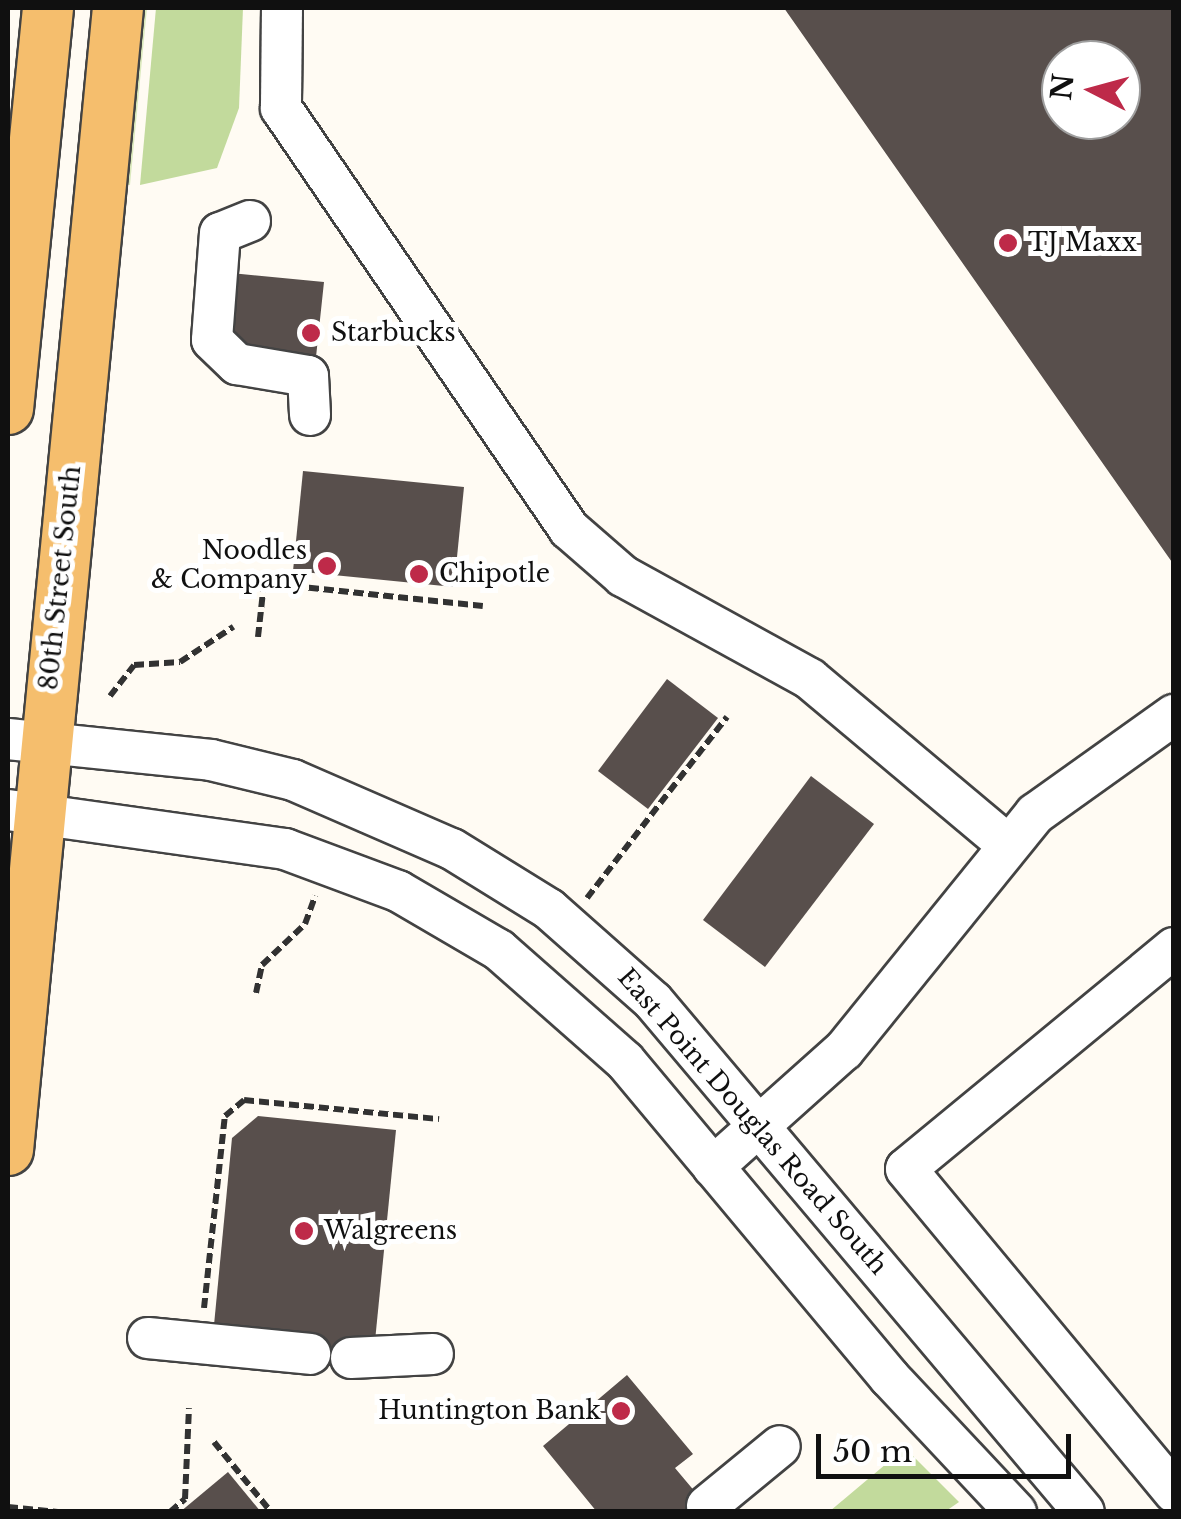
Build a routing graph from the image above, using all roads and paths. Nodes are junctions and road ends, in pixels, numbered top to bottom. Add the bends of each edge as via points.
1 (48, 8) edge
2 (118, 8) edge
3 (282, 8) edge
4 (250, 221) dead end
5 (8, 409) edge
6 (310, 415) dead end
7 (484, 606) dead end
8 (232, 627) dead end
9 (258, 637) dead end
10 (110, 696) dead end
11 (1174, 715) edge
12 (727, 716) dead end
13 (26, 741) edge
14 (23, 811) edge
15 (1008, 845) junction
16 (318, 889) dead end
17 (583, 903) dead end
18 (1174, 948) edge
19 (256, 993) dead end
20 (439, 1119) dead end
21 (758, 1128) junction
22 (8, 1150) edge
23 (713, 1166) junction
24 (202, 1324) dead end
25 (148, 1338) dead end
26 (310, 1354) dead end
27 (433, 1354) dead end
28 (351, 1358) dead end
29 (189, 1408) dead end
30 (214, 1442) dead end
31 (780, 1446) dead end
32 (1174, 1492) edge
33 (707, 1506) dead end
34 (8, 1507) edge
35 (58, 1512) edge
36 (170, 1512) edge
37 (271, 1512) edge
38 (1016, 1512) edge
39 (1084, 1512) edge

1 - 5 main road
2 - 13 main road, 80th Street South
3 - 15 street via 281,108 569,529 622,576 810,679 962,798
4 - 6 street via 220,233 212,340 238,364 308,376
7 - 9 path via 264,583
8 - 10 path via 180,662 134,665
11 - 15 street via 1051,800
12 - 17 path
13 - 14 main road, 80th Street South
13 - 21 street, East Point Douglas Road South via 247,768 340,797 452,849 606,956
14 - 22 main road, 80th Street South
14 - 23 street via 252,841 434,910 570,1008
15 - 21 street via 857,1036
16 - 19 path via 305,924 262,966
18 - 32 street via 906,1168
20 - 24 path via 244,1100 224,1116
21 - 23 street
21 - 39 street, East Point Douglas Road South
23 - 38 street
25 - 26 street
27 - 28 street
29 - 36 path via 185,1499
30 - 37 path
31 - 33 street
34 - 35 path

